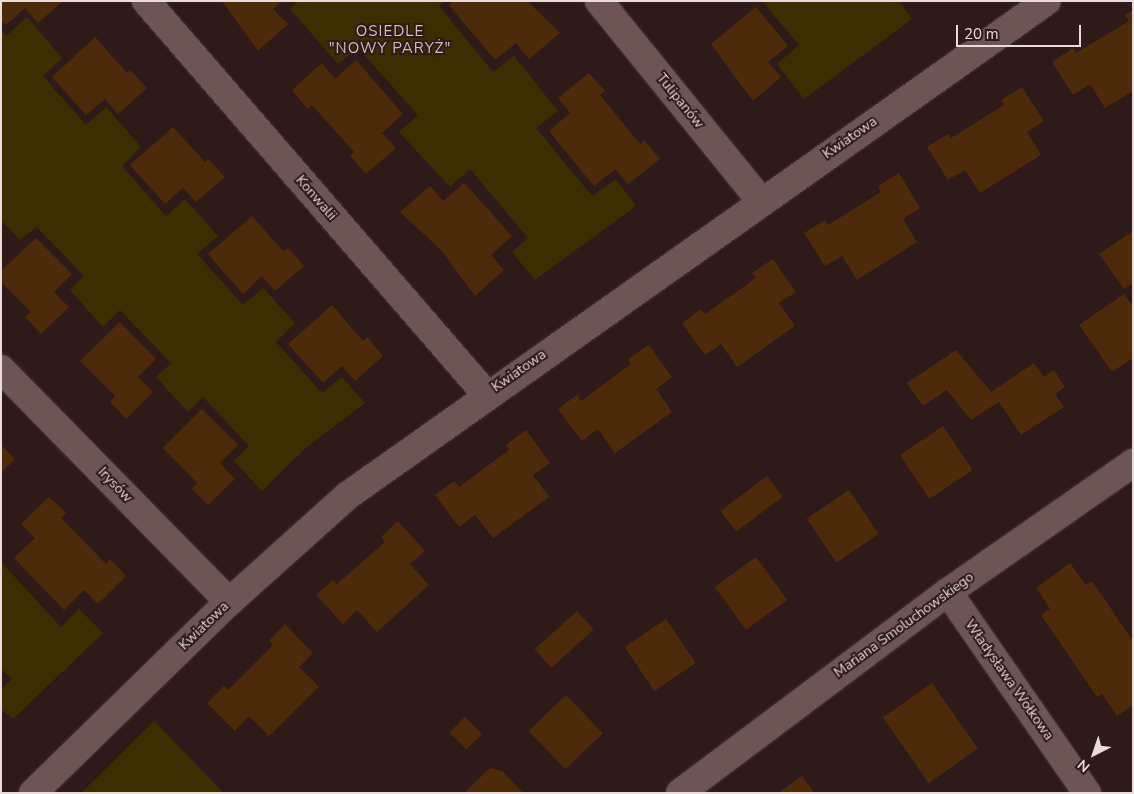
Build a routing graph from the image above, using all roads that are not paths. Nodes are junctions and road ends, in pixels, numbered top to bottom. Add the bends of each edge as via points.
1 (146, 1) edge
2 (599, 1) edge
3 (1036, 4) edge
4 (760, 200) junction
5 (1, 369) edge
6 (486, 394) junction
7 (1133, 463) edge
8 (948, 592) junction
9 (229, 602) junction
10 (32, 793) edge
11 (680, 793) edge
12 (1087, 793) edge

1 - 6 street, Konwalii
2 - 4 street, Tulipanów
3 - 4 street, Kwiatowa
4 - 6 street, Kwiatowa
5 - 9 street, Irysów
6 - 9 street, Kwiatowa via 348,496
7 - 8 street, Mariana Smoluchowskiego
8 - 11 street, Mariana Smoluchowskiego
8 - 12 street, Władysława Wołkowa
9 - 10 street, Kwiatowa

